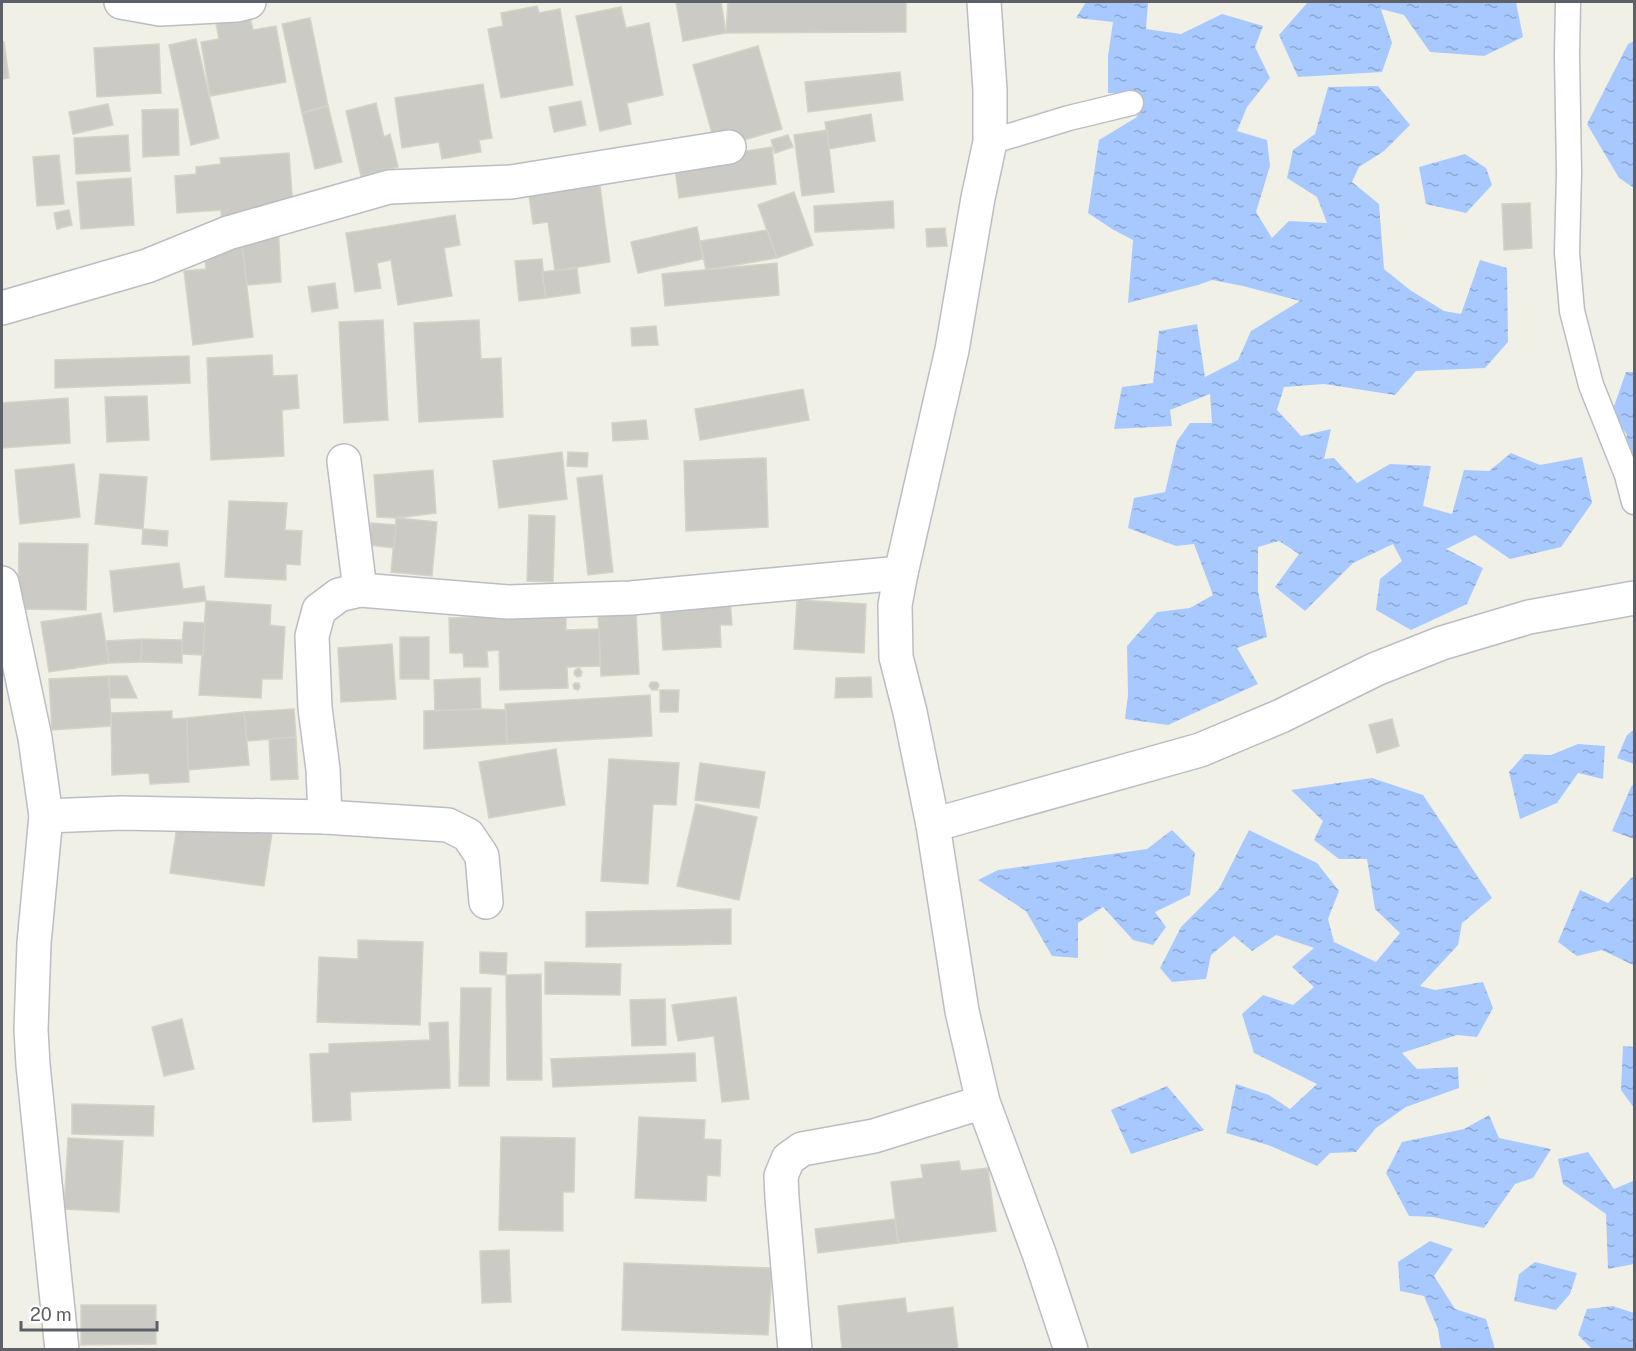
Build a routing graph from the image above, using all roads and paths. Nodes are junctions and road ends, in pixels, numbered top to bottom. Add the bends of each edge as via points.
1 (121, 2) edge
2 (249, 2) edge
3 (984, 2) edge
4 (1568, 2) edge
5 (1131, 103) dead end
6 (990, 142) junction
7 (729, 147) dead end
8 (2, 308) edge
9 (344, 461) dead end
10 (1635, 502) edge
11 (900, 573) junction
12 (2, 583) edge
13 (360, 590) junction
14 (1635, 598) edge
15 (46, 816) junction
16 (325, 817) junction
17 (933, 825) junction
18 (486, 902) dead end
19 (983, 1102) junction
20 (62, 1350) edge
21 (795, 1350) edge
22 (1071, 1350) edge

1 - 2 street via 160,9
3 - 6 street
4 - 10 lane via 1567,253 1572,312 1591,385
5 - 6 lane
6 - 11 street via 952,350
7 - 8 street via 511,182 389,187 228,233 147,266
9 - 13 street
11 - 13 street via 631,598 508,602
11 - 17 street via 895,606 896,657
12 - 15 street via 35,738
13 - 16 street via 339,595 319,610 312,636
14 - 17 street via 1528,617 1442,643 1200,750
15 - 16 street via 121,813
15 - 20 street via 34,944 31,1030
16 - 18 street via 448,825 468,835 482,856
17 - 19 street via 962,1011
19 - 21 street via 874,1136 802,1149 788,1160 781,1176
19 - 22 street

